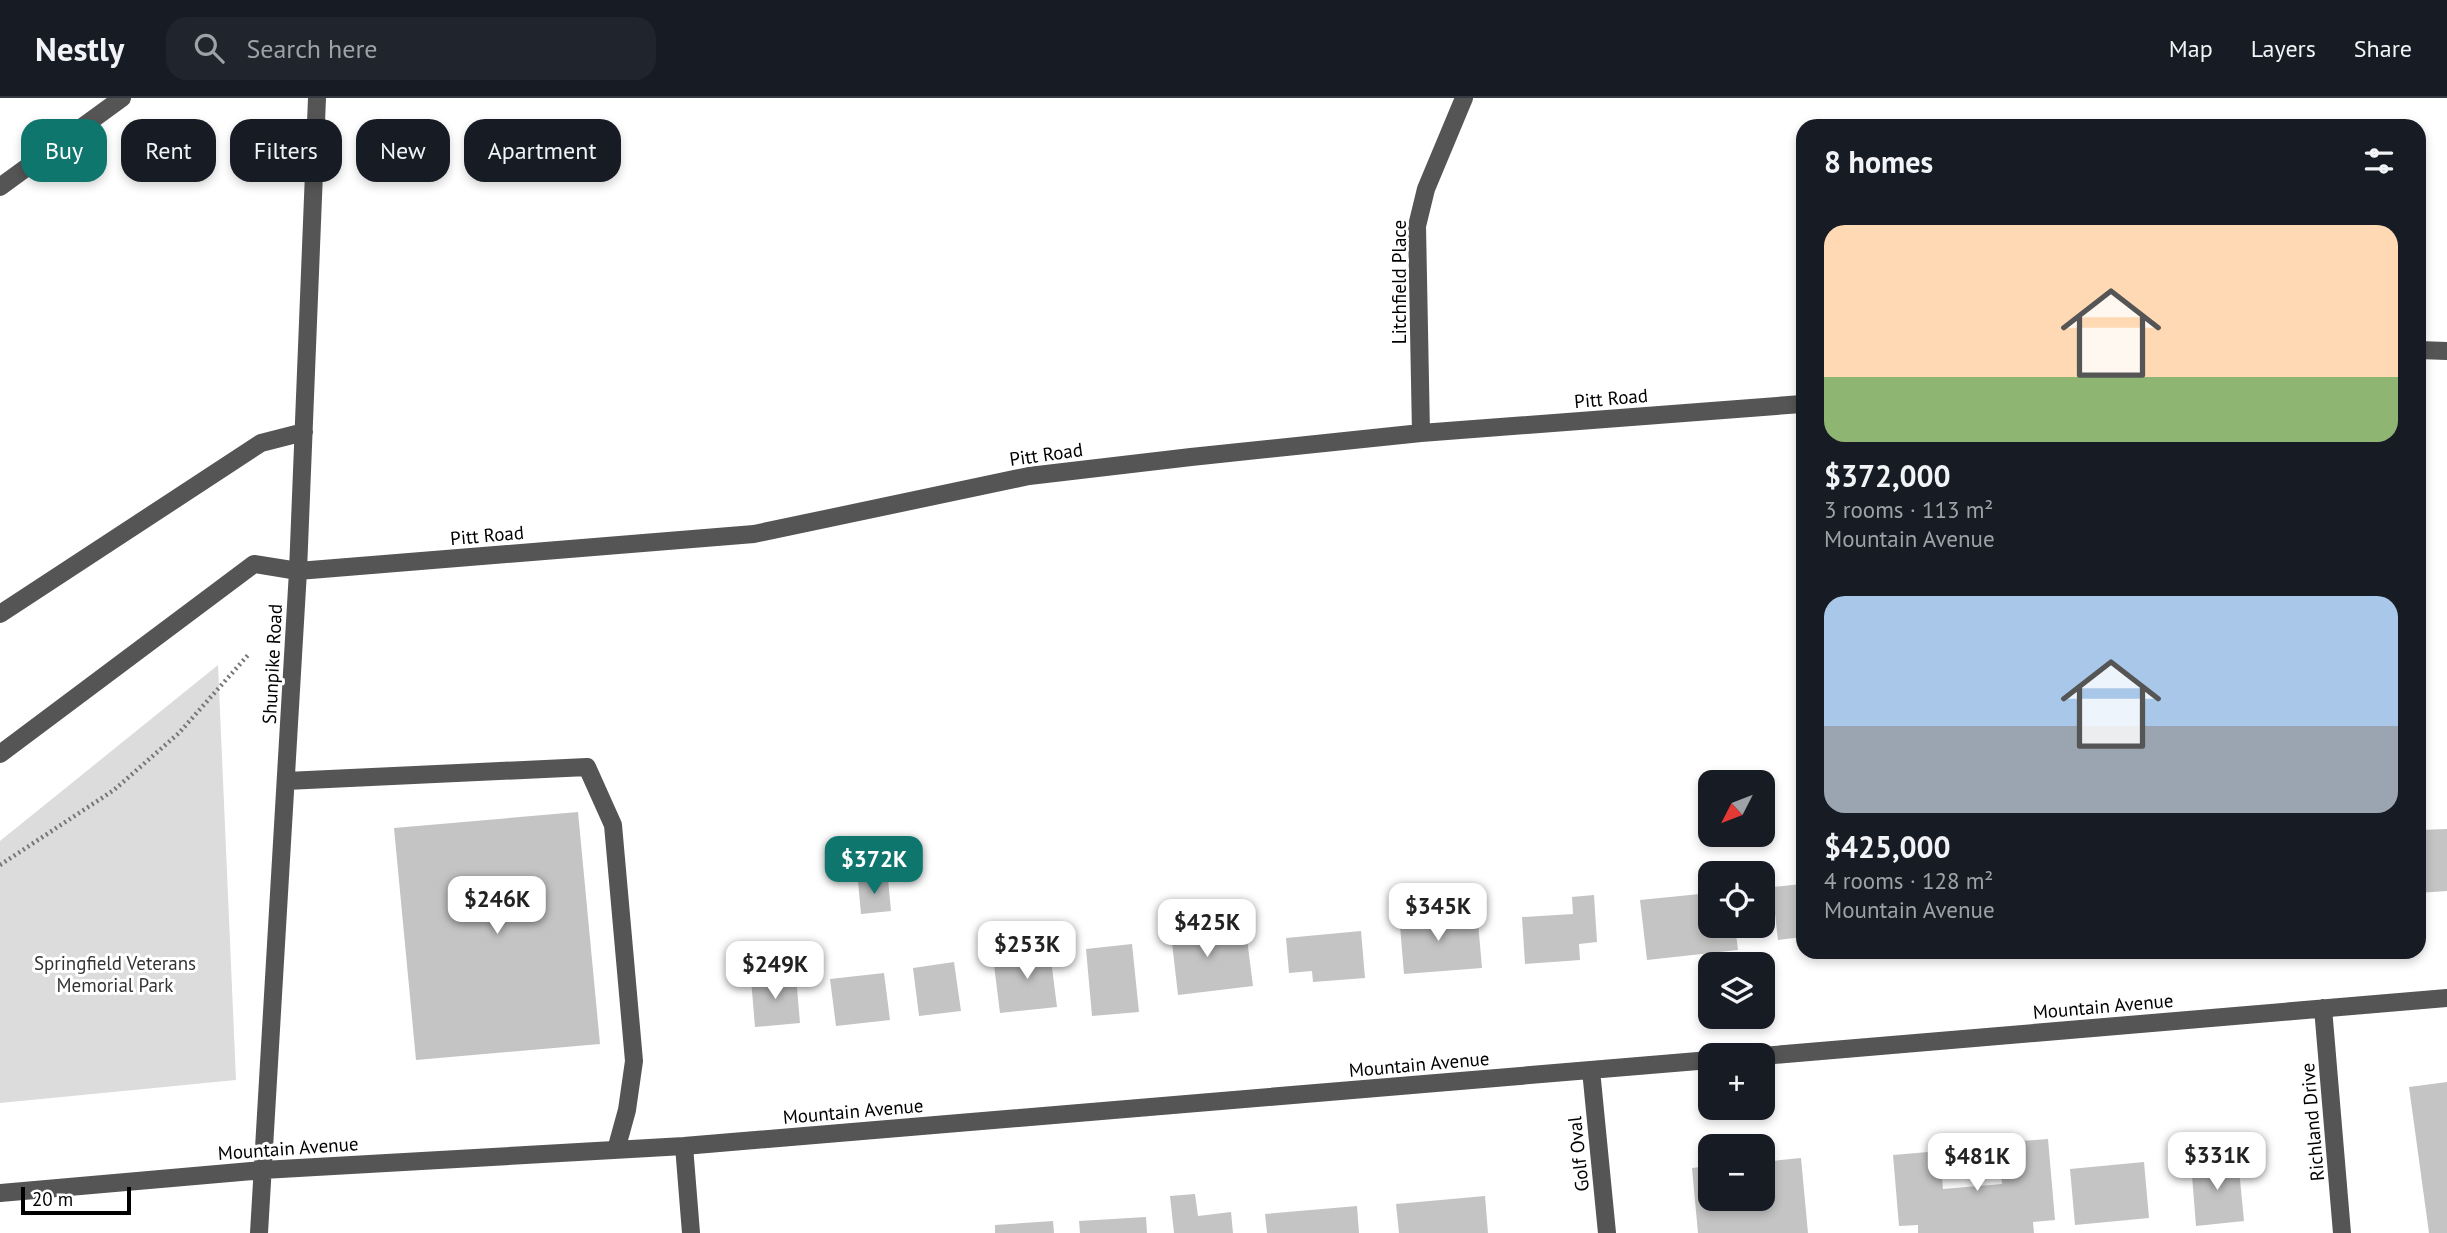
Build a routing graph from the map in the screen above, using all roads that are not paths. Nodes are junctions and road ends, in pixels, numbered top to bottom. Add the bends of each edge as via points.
1 (121, 98) edge
2 (317, 98) edge
3 (1464, 98) edge
4 (0, 187) edge
5 (2426, 350) edge
6 (2447, 351) edge
7 (1796, 404) edge
8 (304, 432) junction
9 (1421, 433) junction
10 (299, 571) junction
11 (0, 614) edge
12 (0, 754) edge
13 (286, 782) junction
14 (2447, 998) edge
15 (2323, 1008) junction
16 (1775, 1055) edge
17 (1698, 1061) edge
18 (1591, 1070) junction
19 (684, 1146) junction
20 (616, 1150) junction
21 (262, 1170) junction
22 (0, 1193) edge
23 (259, 1233) edge
24 (691, 1233) edge
25 (1607, 1233) edge
26 (2342, 1233) edge

1 - 4 street
2 - 8 street, Shunpike Road
3 - 9 street, Litchfield Place via 1426,189 1417,226
5 - 6 street
7 - 9 street, Pitt Road
8 - 10 street, Shunpike Road
8 - 11 street via 261,443
9 - 10 street, Pitt Road via 1029,476 754,534
10 - 12 street, Pitt Road via 254,564
10 - 13 street, Shunpike Road
13 - 20 street via 587,767 613,825 634,1061
13 - 21 street, Shunpike Road
14 - 15 street, Mountain Avenue
15 - 16 street, Mountain Avenue
15 - 26 street, Richland Drive
17 - 18 street, Mountain Avenue
18 - 19 street, Mountain Avenue
18 - 25 street, Golf Oval
19 - 20 street, Mountain Avenue
19 - 24 street
20 - 21 street, Mountain Avenue
21 - 22 street, Mountain Avenue
21 - 23 street, Shunpike Road

